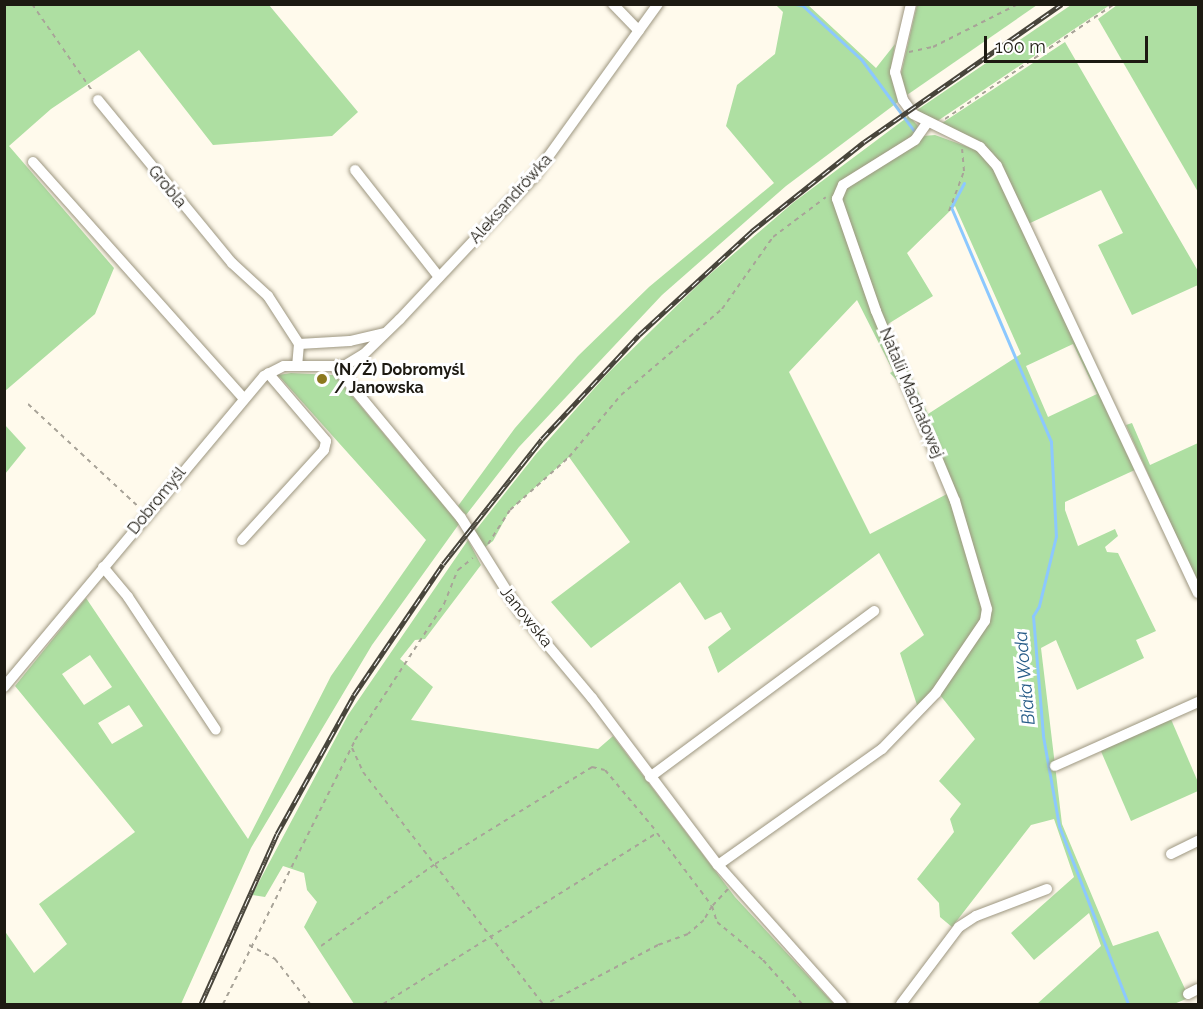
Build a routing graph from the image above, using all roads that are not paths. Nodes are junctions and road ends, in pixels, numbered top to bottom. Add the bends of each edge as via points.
1 (613, 4) edge
2 (658, 4) edge
3 (911, 4) edge
4 (639, 31) junction
5 (98, 100) road end
6 (930, 124) junction
7 (33, 162) dead end
8 (355, 170) dead end
9 (439, 277) junction
10 (388, 332) junction
11 (298, 344) junction
12 (297, 365) junction
13 (336, 368) junction
14 (268, 373) junction
15 (243, 399) junction
16 (242, 540) dead end
17 (103, 567) junction
18 (1198, 593) edge
19 (874, 611) dead end
20 (4, 687) edge
21 (1198, 702) edge
22 (216, 730) dead end
23 (1055, 766) dead end
24 (650, 777) junction
25 (1198, 841) edge
26 (1171, 854) dead end
27 (718, 865) junction
28 (1047, 890) dead end
29 (1198, 989) edge
30 (1188, 994) dead end
31 (842, 1005) edge
32 (901, 1005) edge

1 - 4 street
2 - 4 street, Aleksandrówka
3 - 6 street via 898,55 896,85 913,114
4 - 9 street, Aleksandrówka via 535,175
5 - 11 street, Grobla via 232,263 268,296
6 - 18 street via 980,147 997,166
6 - 27 street, Natalii Machałowej via 915,140 843,185 837,199 876,312 955,501 987,609 980,632 936,693 882,749
7 - 15 street
8 - 9 street
9 - 10 street, Aleksandrówka
10 - 11 street via 350,342
10 - 13 street, Aleksandrówka via 357,359
11 - 12 street
12 - 13 street
12 - 14 street
13 - 24 street, Janowska via 461,518 497,581
14 - 15 street, Dobromyśl
14 - 16 street via 326,441 324,450
15 - 17 street, Dobromyśl
17 - 20 street, Dobromyśl
17 - 22 street via 128,597
19 - 24 street
21 - 23 street
24 - 27 street, Janowska
25 - 26 street
27 - 31 street, Janowska
28 - 32 street via 976,916 959,927
29 - 30 street

